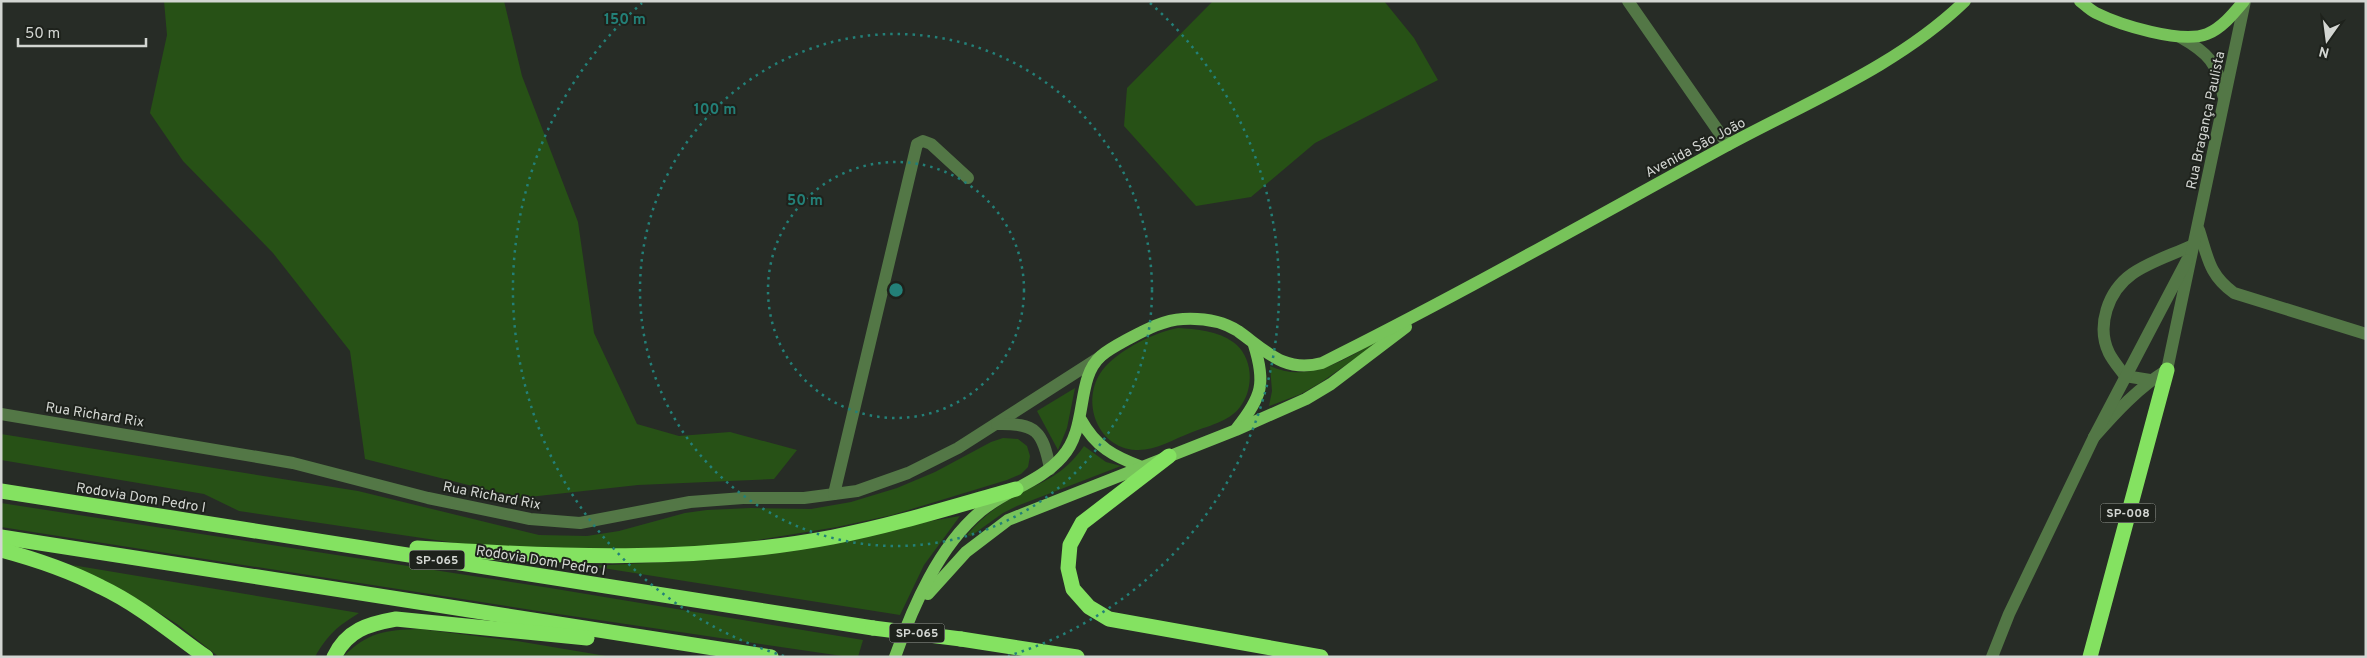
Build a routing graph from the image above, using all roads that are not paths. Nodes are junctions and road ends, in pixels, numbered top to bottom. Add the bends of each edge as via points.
1 (1628, 1) edge
2 (1965, 1) edge
3 (2080, 1) edge
4 (2245, 1) edge
5 (2180, 37) junction
6 (2224, 103) junction
7 (1728, 145) junction
8 (968, 178) dead end
9 (2198, 227) junction
10 (2195, 244) junction
11 (1432, 307) junction
12 (2366, 334) edge
13 (1254, 345) junction
14 (1100, 356) junction
15 (2166, 370) junction
16 (2125, 376) junction
17 (2150, 380) junction
18 (1, 414) edge
19 (1080, 420) junction
20 (996, 424) junction
21 (1236, 430) junction
22 (2094, 437) junction
23 (1169, 456) junction
24 (1142, 467) junction
25 (1050, 469) junction
26 (1016, 489) junction
27 (1, 491) edge
28 (834, 494) junction
29 (1, 537) edge
30 (318, 542) junction
31 (1, 550) edge
32 (915, 610) junction
33 (896, 655) edge
34 (206, 657) edge
35 (334, 657) edge
36 (771, 657) edge
37 (1077, 657) edge
38 (1321, 657) edge
39 (1992, 657) edge
40 (2090, 657) edge

1 - 7 street
2 - 7 main road, Avenida São João via 1948,18 1893,58
3 - 5 main road, SP-008 via 2094,12 2139,30
4 - 5 main road, SP-008 via 2226,21 2207,34
4 - 6 street, Rua Bragança Paulista / SP-008
5 - 6 street, SP-008 via 2200,48 2212,61 2221,80
6 - 9 street, Rua Bragança Paulista / SP-008
7 - 11 main road, Avenida São João
8 - 28 street via 930,144 924,141 917,144
9 - 10 street, Rua Bragança Paulista / SP-008
9 - 12 street via 2211,267 2220,283 2234,293
10 - 15 street, SP-008
10 - 16 street, SP-008
10 - 16 street via 2134,273 2118,286 2107,311 2105,341 2109,354
11 - 13 main road via 1322,363 1310,366 1282,361
11 - 21 main road via 1331,384 1306,399
13 - 14 main road via 1225,324 1198,318 1182,319 1154,326
13 - 21 main road via 1261,366 1260,393
14 - 19 main road via 1087,379
14 - 20 street, Rua Richard Rix
15 - 17 street
15 - 40 highway, SP-008
16 - 17 street
16 - 22 street, SP-008
17 - 22 street
18 - 28 street, Rua Richard Rix via 293,463 428,498 530,519 580,523 690,502
19 - 24 main road via 1100,446
19 - 25 main road via 1070,446
20 - 25 street via 1020,424 1036,432 1044,444
20 - 28 street, Rua Richard Rix via 908,473 857,491
21 - 23 main road
22 - 39 street, SP-008 via 2009,614
23 - 24 main road
23 - 38 highway via 1082,523 1070,545 1068,568 1073,589 1089,607 1109,619
24 - 32 main road via 1008,520 966,552
25 - 26 main road
26 - 30 highway via 832,537 743,549 571,556
26 - 32 main road via 981,510 961,531 939,562
27 - 30 highway, Rodovia Dom Pedro I / SP-065
29 - 36 highway
30 - 37 highway, Rodovia Dom Pedro I / SP-065, bridge
31 - 34 highway via 101,586
32 - 33 main road
35 - 36 highway via 351,636 368,624 396,620

